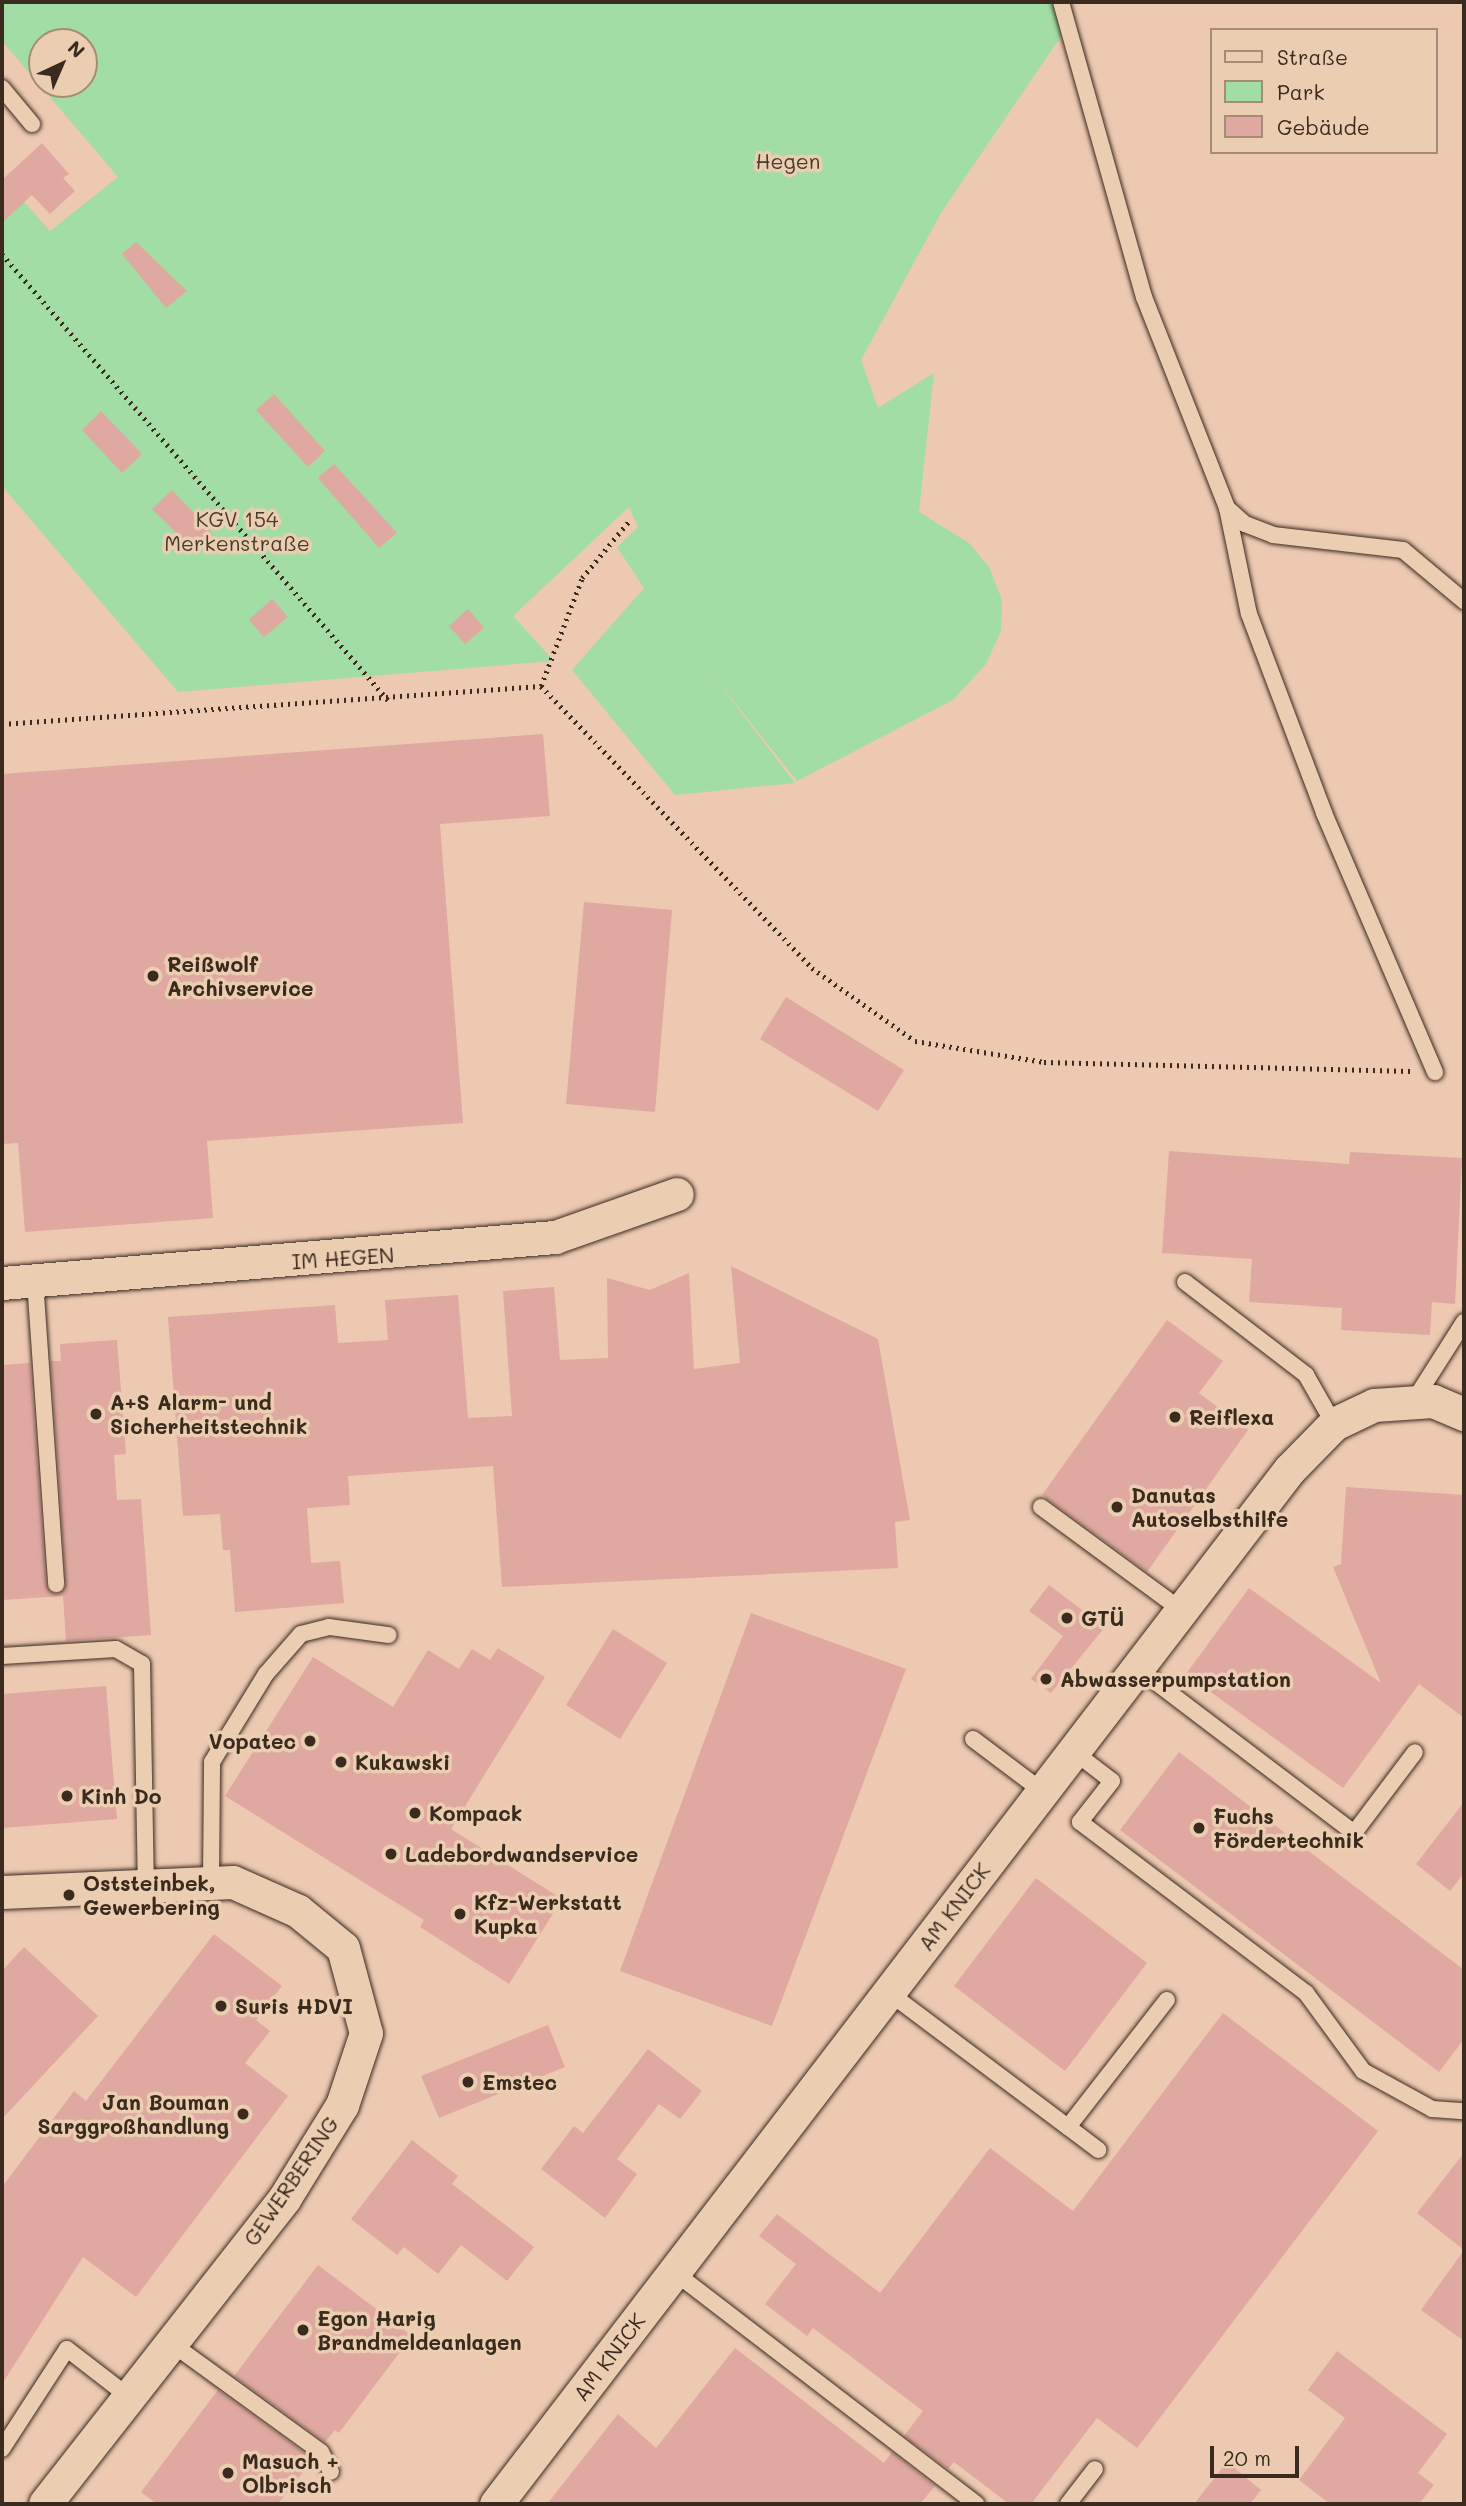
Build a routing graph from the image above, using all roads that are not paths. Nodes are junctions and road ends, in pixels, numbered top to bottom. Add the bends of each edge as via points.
1 (1061, 2) edge
2 (2, 88) edge
3 (32, 124) dead end
4 (1227, 508) junction
5 (1464, 601) edge
6 (1435, 1072) road end
7 (677, 1194) dead end
8 (35, 1281) junction
9 (1185, 1282) dead end
10 (2, 1283) edge
11 (1464, 1322) edge
12 (1413, 1402) junction
13 (1464, 1414) edge
14 (1334, 1424) junction
15 (1041, 1507) dead end
16 (56, 1584) dead end
17 (1181, 1610) junction
18 (388, 1635) dead end
19 (2, 1656) edge
20 (1137, 1668) junction
21 (973, 1739) dead end
22 (1073, 1751) junction
23 (1415, 1752) dead end
24 (1042, 1791) junction
25 (211, 1882) junction
26 (146, 1884) junction
27 (2, 1892) edge
28 (888, 1993) junction
29 (1167, 2000) dead end
30 (1464, 2111) edge
31 (1068, 2127) junction
32 (1098, 2150) dead end
33 (674, 2272) junction
34 (171, 2343) junction
35 (129, 2397) junction
36 (2, 2449) edge
37 (1095, 2469) dead end
38 (331, 2472) dead end
39 (45, 2504) edge
40 (496, 2504) edge
41 (976, 2504) edge
42 (1068, 2504) edge

1 - 4 lane via 1144,297
2 - 3 lane
4 - 5 lane via 1245,524 1273,535 1403,550
4 - 6 lane via 1249,614 1324,813
7 - 8 street, IM HEGEN via 555,1237
8 - 10 street, IM HEGEN
8 - 16 lane
9 - 14 lane via 1306,1375
11 - 12 lane
12 - 13 street, AM KNICK via 1433,1401
12 - 14 street, AM KNICK via 1374,1405
14 - 17 street, AM KNICK via 1290,1469
15 - 17 lane
17 - 20 street, AM KNICK
18 - 25 lane via 329,1627 301,1634 266,1674 212,1762
19 - 26 lane via 116,1649 142,1664
20 - 22 street, AM KNICK
20 - 23 lane via 1354,1833
21 - 24 lane
22 - 24 street, AM KNICK
22 - 30 lane via 1112,1781 1080,1822 1306,1993 1363,2071 1432,2109
24 - 28 street, AM KNICK
25 - 26 street, GEWERBERING
25 - 34 street, GEWERBERING via 233,1882 298,1911 343,1948 366,2033 342,2105 284,2199
26 - 27 street, GEWERBERING
28 - 31 lane
28 - 33 street, AM KNICK
29 - 31 lane
31 - 32 lane
33 - 40 street, AM KNICK
33 - 41 lane
34 - 35 street, GEWERBERING
34 - 38 lane via 321,2452
35 - 36 lane via 67,2349
35 - 39 street, GEWERBERING
37 - 42 lane

